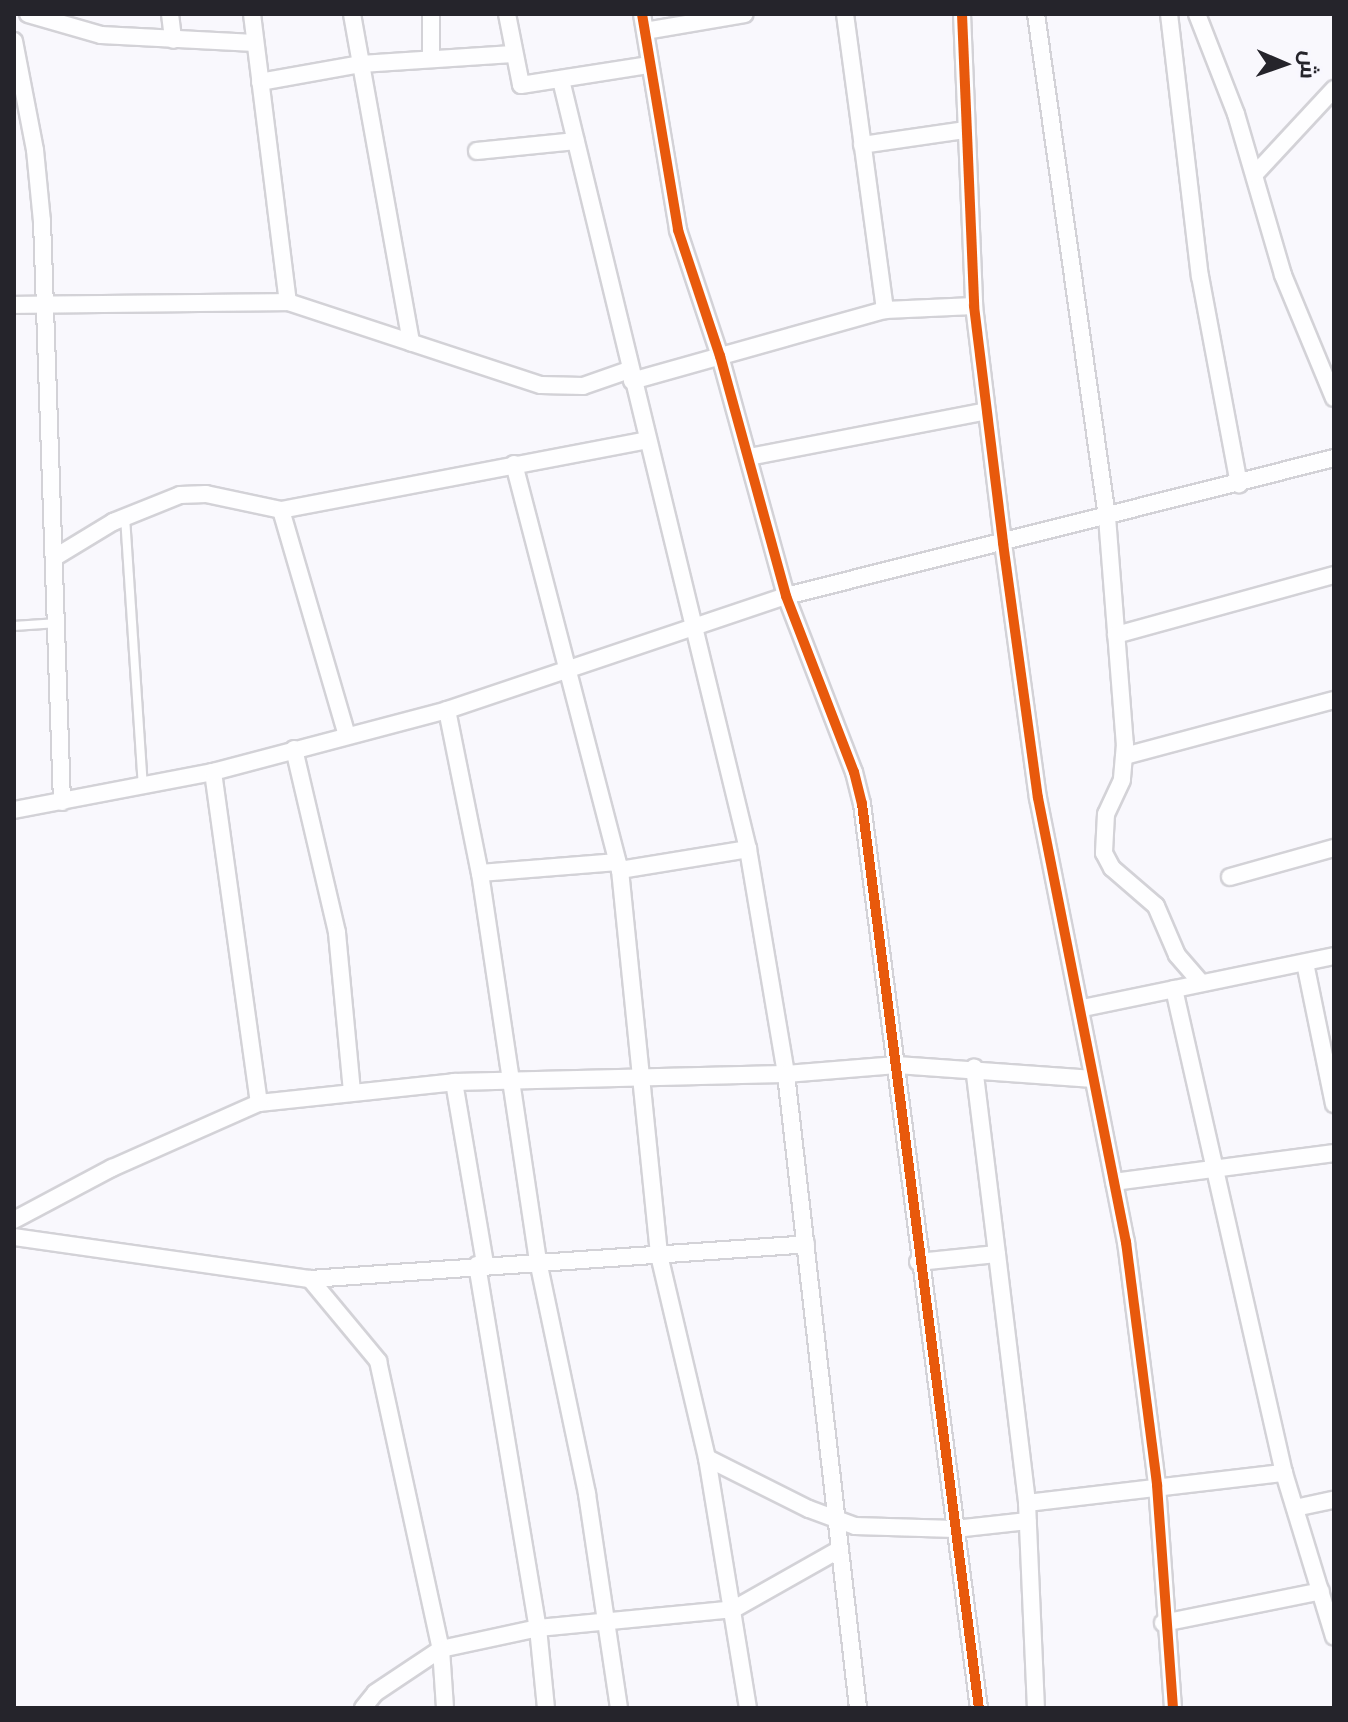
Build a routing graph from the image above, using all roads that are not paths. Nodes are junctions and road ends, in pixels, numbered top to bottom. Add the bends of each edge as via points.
1 (28, 14) edge
2 (170, 14) edge
3 (252, 14) edge
4 (352, 14) edge
5 (431, 14) edge
6 (507, 14) edge
7 (745, 14) edge
8 (845, 14) edge
9 (962, 14) edge
10 (1036, 14) edge
11 (1169, 14) edge
12 (1197, 14) edge
13 (643, 22) edge
14 (173, 40) junction
15 (14, 41) edge
16 (255, 43) junction
17 (513, 54) junction
18 (431, 57) junction
19 (361, 64) junction
20 (649, 65) junction
21 (561, 80) junction
22 (260, 82) junction
23 (1334, 89) edge
24 (965, 130) junction
25 (575, 141) junction
26 (862, 145) junction
27 (477, 151) dead end
28 (1255, 174) junction
29 (288, 302) junction
30 (45, 304) junction
31 (14, 305) edge
32 (974, 306) junction
33 (885, 310) junction
34 (411, 343) junction
35 (720, 356) junction
36 (630, 376) junction
37 (1334, 398) edge
38 (987, 411) junction
39 (647, 440) junction
40 (749, 457) junction
41 (1334, 458) edge
42 (514, 464) junction
43 (1239, 484) junction
44 (281, 510) junction
45 (125, 516) junction
46 (1107, 517) junction
47 (1003, 543) junction
48 (57, 556) junction
49 (1334, 575) edge
50 (786, 596) junction
51 (59, 623) junction
52 (14, 626) edge
53 (697, 628) junction
54 (1116, 635) junction
55 (568, 673) junction
56 (1334, 700) edge
57 (447, 710) junction
58 (347, 736) junction
59 (294, 749) junction
60 (1125, 756) junction
61 (213, 772) junction
62 (143, 786) junction
63 (62, 802) junction
64 (14, 810) edge
65 (1334, 848) edge
66 (748, 849) junction
67 (619, 866) junction
68 (480, 873) junction
69 (1230, 877) dead end
70 (1334, 956) edge
71 (1305, 963) junction
72 (1201, 983) junction
73 (1174, 989) junction
74 (1083, 1008) junction
75 (897, 1065) junction
76 (974, 1067) junction
77 (643, 1074) junction
78 (786, 1074) junction
79 (1094, 1079) junction
80 (512, 1080) junction
81 (454, 1082) junction
82 (352, 1092) junction
83 (259, 1103) junction
84 (1334, 1104) edge
85 (1334, 1153) edge
86 (1217, 1165) junction
87 (1114, 1182) junction
88 (14, 1220) edge
89 (14, 1237) edge
90 (806, 1244) junction
91 (997, 1254) junction
92 (659, 1255) junction
93 (538, 1261) junction
94 (918, 1262) junction
95 (481, 1264) junction
96 (310, 1279) junction
97 (707, 1458) junction
98 (1284, 1473) junction
99 (1157, 1485) junction
100 (1334, 1500) edge
101 (1027, 1503) junction
102 (1295, 1508) junction
103 (837, 1520) junction
104 (1028, 1521) junction
105 (955, 1529) junction
106 (840, 1549) junction
107 (1321, 1591) junction
108 (734, 1609) junction
109 (607, 1623) junction
110 (1163, 1623) junction
111 (538, 1628) junction
112 (1334, 1637) edge
113 (441, 1649) junction
114 (363, 1708) edge
115 (445, 1708) edge
116 (546, 1708) edge
117 (619, 1708) edge
118 (748, 1708) edge
119 (858, 1708) edge
120 (979, 1708) edge
121 (1036, 1708) edge
122 (1173, 1708) edge

1 - 14 street via 101,35
2 - 14 street
3 - 16 street
4 - 19 street
5 - 18 street
6 - 17 street
7 - 13 street
8 - 26 street
9 - 24 street
10 - 46 street
11 - 43 street via 1200,276
12 - 28 street
13 - 20 street
14 - 16 street
15 - 30 street via 35,150
16 - 22 street
17 - 18 street
17 - 21 street via 521,85
18 - 19 street
19 - 22 street
19 - 34 street
20 - 21 street
20 - 35 street via 678,230
21 - 25 street
22 - 29 street
23 - 28 street
24 - 26 street
24 - 32 street
25 - 27 street
25 - 36 street
26 - 33 street
28 - 37 street via 1283,275
29 - 30 street
29 - 34 street
30 - 31 street
30 - 48 street
32 - 33 street
32 - 38 street
33 - 35 street
34 - 36 street via 541,385 583,386
35 - 36 street
35 - 40 street
36 - 39 street
38 - 40 street
38 - 47 street
39 - 42 street
39 - 53 street
40 - 50 street
41 - 43 street
42 - 44 street
42 - 55 street
43 - 46 street
44 - 45 street via 206,494 180,495
44 - 58 street
45 - 48 street
45 - 62 lane
46 - 47 street
46 - 54 street
47 - 50 street
47 - 74 street via 1038,798
48 - 51 street
49 - 54 street
50 - 53 street
50 - 75 street via 854,772
51 - 52 lane
51 - 63 street
53 - 55 street
53 - 66 street
54 - 60 street
55 - 57 street
55 - 67 street
56 - 60 street
57 - 58 street
57 - 68 street
58 - 59 street
59 - 61 street
59 - 82 street via 337,933
60 - 72 street via 1122,780 1106,814 1104,853 1112,868 1156,906 1177,955
61 - 62 street
61 - 83 street
62 - 63 street
63 - 64 street
65 - 69 street
66 - 67 street
66 - 78 street
67 - 68 street
67 - 77 street
68 - 80 street
70 - 71 street
71 - 72 street
71 - 84 street
72 - 73 street
73 - 74 street
73 - 86 street
74 - 79 street
75 - 76 street
75 - 78 street
75 - 94 street
76 - 79 street
76 - 91 street
77 - 78 street
77 - 80 street
77 - 92 street
78 - 90 street
79 - 87 street
80 - 81 street
80 - 93 street
81 - 82 street
81 - 95 street
82 - 83 street
83 - 88 street via 112,1168
85 - 86 street
86 - 87 street
86 - 98 street
87 - 99 street
89 - 96 street
90 - 92 street
90 - 103 street
91 - 94 street
91 - 101 street
92 - 93 street
92 - 97 street
93 - 95 street
93 - 109 street
94 - 105 street
95 - 96 street
95 - 111 street
96 - 113 street via 378,1361
97 - 103 street
97 - 108 street
98 - 99 street
98 - 102 street
99 - 101 street
99 - 110 street
100 - 102 street
101 - 104 street
102 - 107 street
103 - 105 street via 879,1528
103 - 106 street
104 - 105 street
104 - 121 street
105 - 120 street
106 - 108 street
106 - 119 street
107 - 110 street
107 - 112 street
108 - 109 street
108 - 118 street
109 - 111 street
109 - 117 street
110 - 122 street
111 - 113 street
111 - 116 street
113 - 114 street via 375,1693
113 - 115 street

